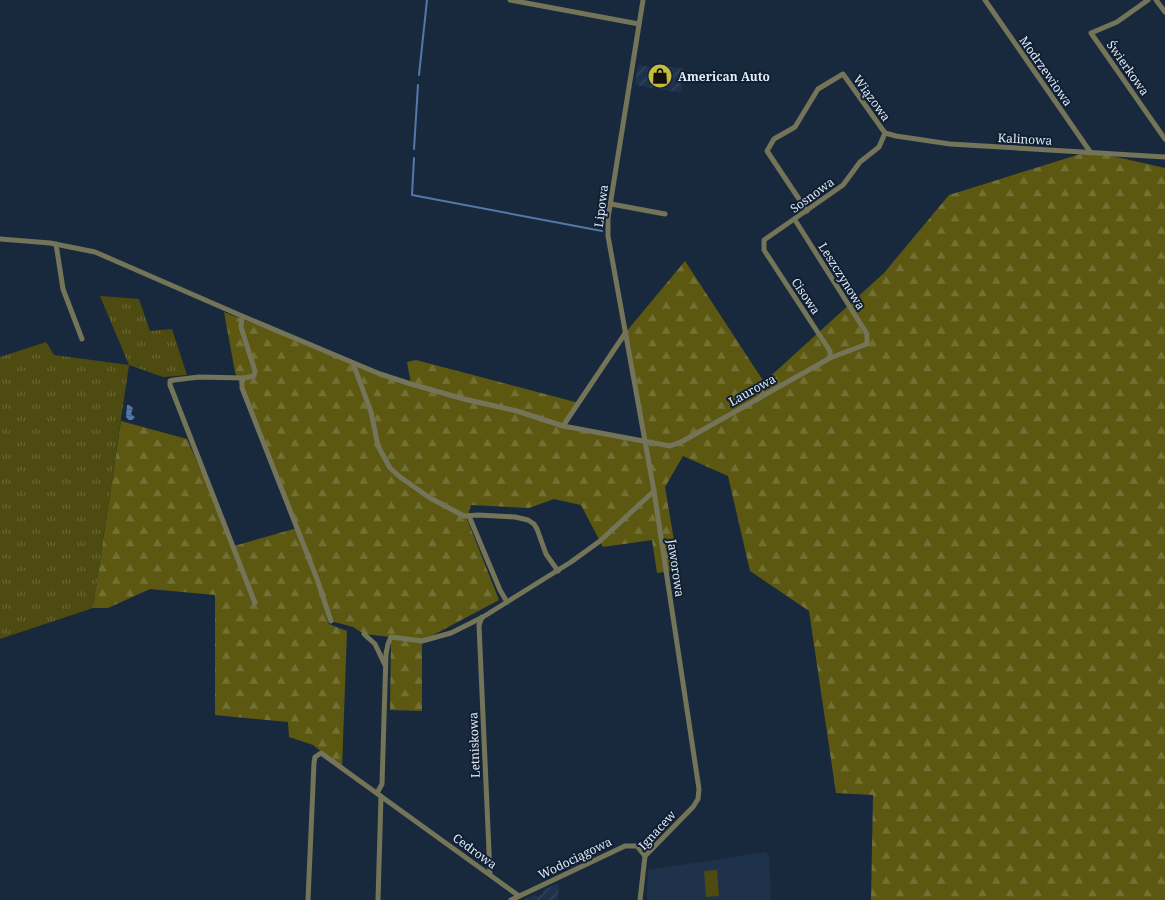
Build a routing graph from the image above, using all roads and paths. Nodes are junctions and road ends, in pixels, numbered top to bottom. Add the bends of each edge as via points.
1 (510, 0) edge
2 (643, 0) edge
3 (985, 0) edge
4 (1148, 0) edge
5 (1156, 0) edge
6 (1165, 12) edge
7 (639, 24) junction
8 (885, 133) junction
9 (1165, 139) edge
10 (1091, 152) junction
11 (1165, 157) edge
12 (611, 204) junction
13 (807, 211) junction
14 (665, 214) dead end
15 (795, 220) junction
16 (0, 239) edge
17 (56, 244) junction
18 (763, 245) joint
19 (242, 316) junction
20 (626, 332) junction
21 (82, 339) dead end
22 (866, 344) joint
23 (830, 358) junction
24 (353, 362) junction
25 (244, 378) junction
26 (563, 426) junction
27 (646, 442) junction
28 (654, 491) junction
29 (469, 516) junction
30 (558, 571) junction
31 (507, 602) junction
32 (256, 603) dead end
33 (483, 617) junction
34 (331, 621) dead end
35 (364, 634) dead end
36 (386, 668) junction
37 (379, 794) junction
38 (693, 806) joint
39 (645, 856) junction
40 (490, 874) junction
41 (519, 896) junction
42 (308, 900) edge
43 (378, 900) edge
44 (511, 900) edge
45 (640, 900) edge

1 - 7 street
2 - 7 street, Lipowa
3 - 10 street, Modrzewiowa
4 - 9 street, Świerkowa via 1117,22 1091,32
5 - 6 street
7 - 12 street, Lipowa
8 - 10 street, Kalinowa via 950,144
8 - 13 street, Sosnowa via 878,147 860,162 843,185
8 - 13 street, Wiązowa via 842,74 818,89 796,127 774,140 768,151
10 - 11 street, Kalinowa
12 - 14 street
12 - 20 street, Lipowa via 608,236
13 - 15 street, Sosnowa
15 - 18 street, Sosnowa via 764,240
15 - 22 street, Leszczynowa via 867,334
16 - 17 street, Laurowa
17 - 19 street, Laurowa via 95,252
17 - 21 street via 63,289
18 - 23 street, Cisowa via 830,350
19 - 24 street, Laurowa
19 - 25 street via 241,327 255,367 254,376
20 - 26 street
20 - 27 street, Jaworowa
22 - 23 street, Laurowa
23 - 27 street, Laurowa via 683,441 670,446
24 - 26 street, Laurowa via 411,384
24 - 29 street via 371,412 378,446 390,468 430,498
25 - 32 street via 199,377 170,381 170,385
25 - 34 street via 242,388
26 - 27 street, Laurowa
27 - 28 street, Jaworowa
28 - 30 street via 600,541
28 - 38 street, Jaworowa via 700,789
29 - 30 street via 528,520 537,529 546,554
29 - 31 street
30 - 31 street
31 - 33 street
33 - 36 street via 451,633 422,641 391,637
33 - 40 street, Letniskowa via 479,625
35 - 36 street via 375,644
36 - 37 street via 383,779
37 - 40 street, Cedrowa
37 - 42 street, Cedrowa via 321,753 315,757
37 - 43 street
38 - 39 street, Ignacew
39 - 41 street, Wodociągowa via 637,846 625,846
39 - 45 street, Ignacew
40 - 41 street, Cedrowa
41 - 44 street, Wodociągowa

